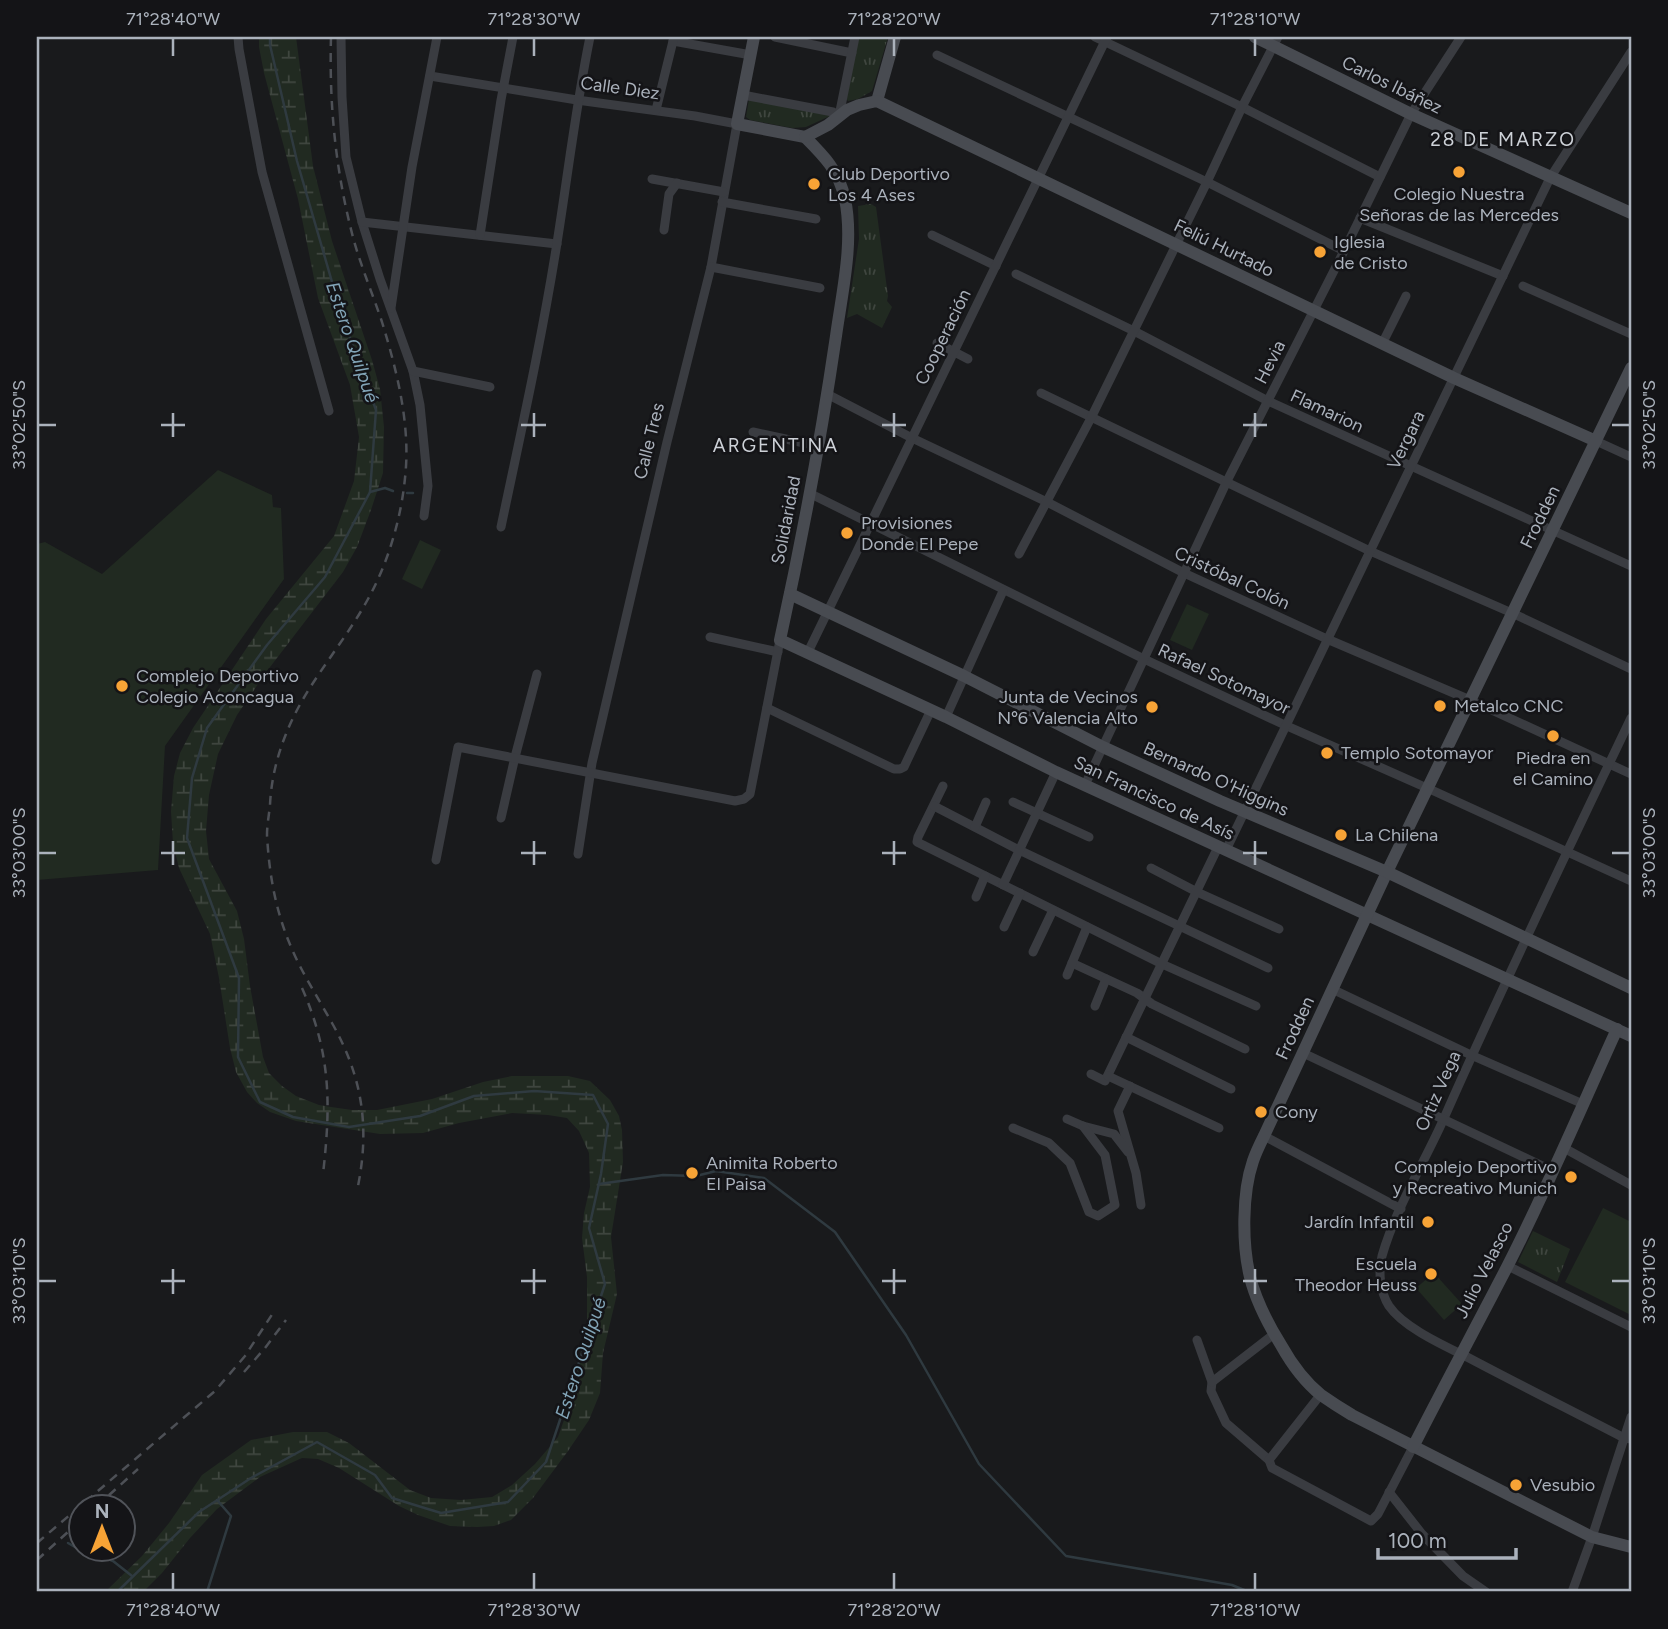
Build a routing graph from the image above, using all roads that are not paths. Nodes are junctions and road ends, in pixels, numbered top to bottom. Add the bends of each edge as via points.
1 (238, 37) edge
2 (341, 37) edge
3 (437, 37) edge
4 (513, 37) edge
5 (590, 37) edge
6 (754, 37) edge
7 (775, 37) edge
8 (855, 37) edge
9 (895, 37) edge
10 (1095, 37) edge
11 (1255, 37) edge
12 (1461, 37) edge
13 (674, 39) edge
14 (1106, 39) edge
15 (1275, 41) edge
16 (1631, 52) edge
17 (852, 53) junction
18 (937, 54) dead end
19 (751, 55) junction
20 (430, 76) junction
21 (503, 88) junction
22 (743, 95) junction
23 (577, 100) junction
24 (877, 101) junction
25 (1242, 107) junction
26 (656, 110) junction
27 (1411, 114) junction
28 (1069, 116) junction
29 (839, 117) junction
30 (737, 124) junction
31 (805, 137) junction
32 (1380, 177) junction
33 (1038, 178) junction
34 (1550, 178) junction
35 (652, 179) dead end
36 (1207, 182) junction
37 (677, 183) junction
38 (723, 197) junction
39 (1631, 213) edge
40 (1360, 218) junction
41 (816, 219) dead end
42 (362, 222) junction
43 (402, 227) junction
44 (664, 230) dead end
45 (480, 235) junction
46 (932, 235) dead end
47 (557, 244) junction
48 (1176, 245) junction
49 (1344, 251) junction
50 (996, 266) junction
51 (711, 267) junction
52 (1016, 274) dead end
53 (1503, 276) junction
54 (1523, 286) dead end
55 (820, 288) dead end
56 (1406, 296) dead end
57 (391, 308) junction
58 (1314, 311) junction
59 (1134, 331) junction
60 (1631, 334) edge
61 (937, 343) dead end
62 (1382, 344) junction
63 (954, 351) junction
64 (968, 359) dead end
65 (1631, 368) edge
66 (414, 371) junction
67 (1454, 378) junction
68 (490, 387) dead end
69 (1041, 393) dead end
70 (827, 394) junction
71 (1268, 401) junction
72 (329, 411) dead end
73 (1091, 418) junction
74 (753, 432) dead end
75 (912, 438) junction
76 (1596, 441) junction
77 (818, 446) junction
78 (1631, 457) edge
79 (1411, 467) junction
80 (1227, 481) junction
81 (809, 493) junction
82 (1047, 502) junction
83 (424, 516) dead end
84 (870, 523) junction
85 (502, 527) dead end
86 (1552, 531) junction
87 (1370, 551) junction
88 (1019, 554) dead end
89 (1631, 566) edge
90 (1184, 573) junction
91 (1003, 591) junction
92 (790, 594) junction
93 (827, 611) junction
94 (1512, 613) junction
95 (710, 637) dead end
96 (1327, 639) junction
97 (779, 646) junction
98 (808, 652) junction
99 (1144, 659) junction
100 (1631, 668) edge
101 (537, 674) dead end
102 (964, 676) junction
103 (1470, 700) junction
104 (767, 708) junction
105 (931, 710) junction
106 (946, 717) junction
107 (1631, 718) edge
108 (1287, 726) junction
109 (1103, 747) junction
110 (515, 757) junction
111 (1609, 764) junction
112 (1056, 772) junction
113 (592, 774) junction
114 (1631, 774) edge
115 (1085, 785) junction
116 (943, 786) dead end
117 (1428, 788) junction
118 (986, 802) dead end
119 (1013, 802) dead end
120 (934, 806) junction
121 (1245, 812) junction
122 (1037, 813) junction
123 (502, 818) dead end
124 (975, 827) junction
125 (1089, 837) dead end
126 (1222, 849) junction
127 (1019, 850) junction
128 (1567, 852) junction
129 (578, 854) dead end
130 (436, 860) dead end
131 (1151, 868) dead end
132 (1387, 873) junction
133 (985, 876) junction
134 (1631, 881) edge
135 (1003, 885) junction
136 (1197, 892) junction
137 (1020, 893) junction
138 (976, 897) dead end
139 (1053, 910) junction
140 (1367, 914) junction
141 (1181, 926) junction
142 (1004, 927) dead end
143 (1087, 927) junction
144 (1279, 929) dead end
145 (1526, 938) junction
146 (1033, 952) dead end
147 (1072, 963) junction
148 (1163, 964) junction
149 (1268, 968) dead end
150 (1066, 975) dead end
151 (1507, 978) junction
152 (1106, 979) junction
153 (1631, 988) edge
154 (1332, 989) junction
155 (1144, 999) junction
156 (1095, 1006) dead end
157 (1255, 1006) dead end
158 (1617, 1029) junction
159 (1631, 1036) edge
160 (1126, 1037) junction
161 (1245, 1049) dead end
162 (1303, 1053) junction
163 (1471, 1055) junction
164 (1091, 1074) dead end
165 (1106, 1079) junction
166 (1130, 1086) junction
167 (1231, 1089) dead end
168 (1583, 1104) junction
169 (1067, 1119) dead end
170 (1443, 1119) junction
171 (1083, 1126) junction
172 (1013, 1128) dead end
173 (1219, 1128) dead end
174 (1264, 1136) junction
175 (1564, 1148) junction
176 (1131, 1156) junction
177 (1553, 1171) junction
178 (1631, 1185) edge
179 (1141, 1205) dead end
180 (1401, 1209) junction
181 (1508, 1266) junction
182 (1631, 1327) edge
183 (1274, 1334) junction
184 (1197, 1340) dead end
185 (1460, 1353) junction
186 (1212, 1382) junction
187 (1321, 1394) junction
188 (1631, 1417) edge
189 (1628, 1439) edge
190 (1413, 1447) junction
191 (1269, 1460) junction
192 (1389, 1492) junction
193 (1592, 1537) junction
194 (1631, 1547) edge
195 (1486, 1592) edge
196 (1572, 1592) edge

1 - 72 street via 262,172
2 - 42 street via 346,157
3 - 20 street
4 - 21 street
5 - 23 street
6 - 19 main road, Calle Tres
7 - 17 street
8 - 17 street
9 - 24 main road
10 - 14 street
11 - 15 main road, Carlos Ibáñez
12 - 27 street, Hevia
13 - 19 street
13 - 26 street
14 - 25 street
14 - 28 street, Cooperación
15 - 25 street
15 - 27 main road, Carlos Ibáñez
16 - 34 street, Vergara
17 - 29 street
18 - 28 street
19 - 22 main road, Calle Tres
20 - 21 street, Calle Diez
20 - 43 street
21 - 23 street, Calle Diez
21 - 45 street
22 - 29 street via 833,112
22 - 30 main road, Calle Tres
23 - 26 street, Calle Diez
23 - 47 street
24 - 29 main road
24 - 33 main road, Feliú Hurtado
25 - 32 street
25 - 36 street
26 - 30 street, Calle Diez
27 - 32 street, Hevia
27 - 34 main road, Carlos Ibáñez
28 - 33 street, Cooperación
28 - 36 street
29 - 31 main road
30 - 31 main road, Calle Diez
30 - 38 street, Calle Tres
31 - 70 main road, Solidaridad via 836,173 847,215 846,264
32 - 40 street, Hevia
33 - 48 main road, Feliú Hurtado
33 - 50 street, Cooperación
34 - 39 main road, Carlos Ibáñez
34 - 53 street, Vergara
35 - 37 street
36 - 48 street
36 - 49 street
37 - 38 street
37 - 44 street via 669,194
38 - 41 street
38 - 51 street, Calle Tres
40 - 49 street, Hevia
40 - 53 street
42 - 43 street
42 - 57 street
43 - 45 street
43 - 57 street
45 - 47 street
46 - 50 street
47 - 85 street
48 - 58 main road, Feliú Hurtado
48 - 59 street
49 - 58 street, Hevia
50 - 63 street, Cooperación
51 - 55 street
51 - 113 street, Calle Tres via 624,621
52 - 59 street, Flamarion
53 - 67 street, Vergara
54 - 60 street
56 - 62 street
57 - 66 street
58 - 62 main road, Feliú Hurtado
58 - 71 street, Hevia
59 - 71 street, Flamarion
59 - 73 street
61 - 63 street
62 - 67 main road, Feliú Hurtado
63 - 64 street
63 - 75 street, Cooperación
65 - 76 main road, Frodden
66 - 68 street
66 - 83 street via 428,486
67 - 76 main road, Feliú Hurtado
67 - 79 street, Vergara
69 - 73 street
70 - 75 street, Cristóbal Colón
70 - 77 main road, Solidaridad
71 - 79 street, Flamarion
71 - 80 street, Hevia
73 - 80 street
73 - 82 street
74 - 77 street
75 - 82 street, Cristóbal Colón
75 - 84 street, Cooperación
76 - 78 street, Feliú Hurtado
76 - 86 main road, Frodden
77 - 81 main road, Solidaridad
79 - 86 street, Flamarion
79 - 87 street, Vergara
80 - 87 street
80 - 90 street, Hevia
81 - 84 street, Rafael Sotomayor
81 - 92 main road, Solidaridad
82 - 88 street
82 - 90 street, Cristóbal Colón
84 - 91 street, Rafael Sotomayor
84 - 93 street, Cooperación
86 - 89 street, Flamarion
86 - 94 main road, Frodden
87 - 94 street
87 - 96 street, Vergara
90 - 96 street, Cristóbal Colón
90 - 99 street, Hevia
91 - 99 street, Rafael Sotomayor
91 - 102 street
92 - 93 main road, Bernardo O'Higgins
92 - 97 main road, Solidaridad
93 - 98 street, Cooperación
93 - 102 main road, Bernardo O'Higgins
94 - 100 street
94 - 103 main road, Frodden
95 - 97 street
96 - 103 street, Cristóbal Colón
96 - 108 street, Vergara
97 - 98 main road, San Francisco de Asís
97 - 104 street, Solidaridad
98 - 105 main road, San Francisco de Asís
99 - 108 street, Rafael Sotomayor
99 - 109 street, Hevia
101 - 110 street
102 - 106 street
102 - 109 main road, Bernardo O'Higgins
103 - 111 street, Cristóbal Colón
103 - 117 main road, Frodden
104 - 105 street via 894,769 904,767
104 - 113 street, Solidaridad via 750,794 744,799
105 - 106 main road, San Francisco de Asís
106 - 112 main road, San Francisco de Asís
107 - 111 street, Ortiz Vega
108 - 117 street, Rafael Sotomayor
108 - 121 street, Vergara
109 - 115 street, Hevia
109 - 121 main road, Bernardo O'Higgins
110 - 113 street
110 - 123 street
110 - 130 street via 458,747
111 - 114 street, Cristóbal Colón
111 - 128 street, Ortiz Vega
112 - 115 main road, San Francisco de Asís
112 - 122 street
113 - 129 street, Calle Tres
115 - 126 main road, San Francisco de Asís
116 - 120 street
117 - 128 street, Rafael Sotomayor
117 - 132 main road, Frodden
118 - 124 street
119 - 122 street
120 - 124 street
120 - 133 street via 917,842
121 - 126 street, Vergara
121 - 132 main road, Bernardo O'Higgins
122 - 125 street
122 - 127 street
124 - 127 street
126 - 136 street, Vergara
126 - 140 main road, San Francisco de Asís
127 - 135 street
127 - 141 street
128 - 134 street, Rafael Sotomayor
128 - 145 street, Ortiz Vega
131 - 136 street
132 - 140 main road, Frodden
132 - 145 main road, Bernardo O'Higgins
133 - 135 street
133 - 138 street
135 - 137 street
136 - 141 street, Vergara
136 - 144 street
137 - 139 street
137 - 142 street
139 - 143 street
139 - 146 street
140 - 151 main road, San Francisco de Asís
140 - 154 main road, Frodden
141 - 148 street, Vergara
141 - 149 street
143 - 147 street
143 - 148 street
145 - 151 street, Ortiz Vega
145 - 153 main road, Bernardo O'Higgins
147 - 150 street
147 - 152 street
148 - 155 street, Vergara
148 - 157 street
151 - 158 main road, San Francisco de Asís
151 - 163 street, Ortiz Vega
152 - 155 street
152 - 156 street
154 - 162 main road, Frodden
154 - 163 street
155 - 160 street, Vergara
155 - 161 street
158 - 159 main road, San Francisco de Asís
158 - 168 main road, Julio Velasco
160 - 165 street, Vergara
160 - 167 street
162 - 170 street
162 - 174 main road, Frodden
163 - 168 street
163 - 170 street, Ortiz Vega
164 - 165 street
165 - 166 street
166 - 173 street
166 - 176 street via 1118,1111
168 - 175 main road, Julio Velasco
169 - 171 street
170 - 177 street
170 - 180 street, Ortiz Vega
171 - 172 street via 1105,1155 1115,1205 1098,1216 1089,1212 1070,1163 1049,1143
171 - 176 street via 1114,1134
174 - 180 street
174 - 183 main road, Frodden via 1249,1177 1245,1240 1250,1277
175 - 177 main road, Julio Velasco
175 - 178 street
176 - 179 street
177 - 181 main road, Julio Velasco
180 - 185 street, Ortiz Vega via 1381,1258 1382,1290 1388,1305 1411,1326
181 - 182 street
181 - 185 main road, Julio Velasco
183 - 186 street
183 - 187 main road, Frodden
184 - 186 street
185 - 189 street, Ortiz Vega
185 - 190 main road, Julio Velasco
186 - 191 street via 1211,1391 1226,1423
187 - 190 main road, Frodden
187 - 191 street
188 - 189 street
189 - 193 street
190 - 192 street, Julio Velasco
190 - 193 main road, Frodden
191 - 192 street, Julio Velasco via 1272,1468 1371,1521
192 - 195 street via 1462,1576
193 - 194 main road, Frodden
193 - 196 street

